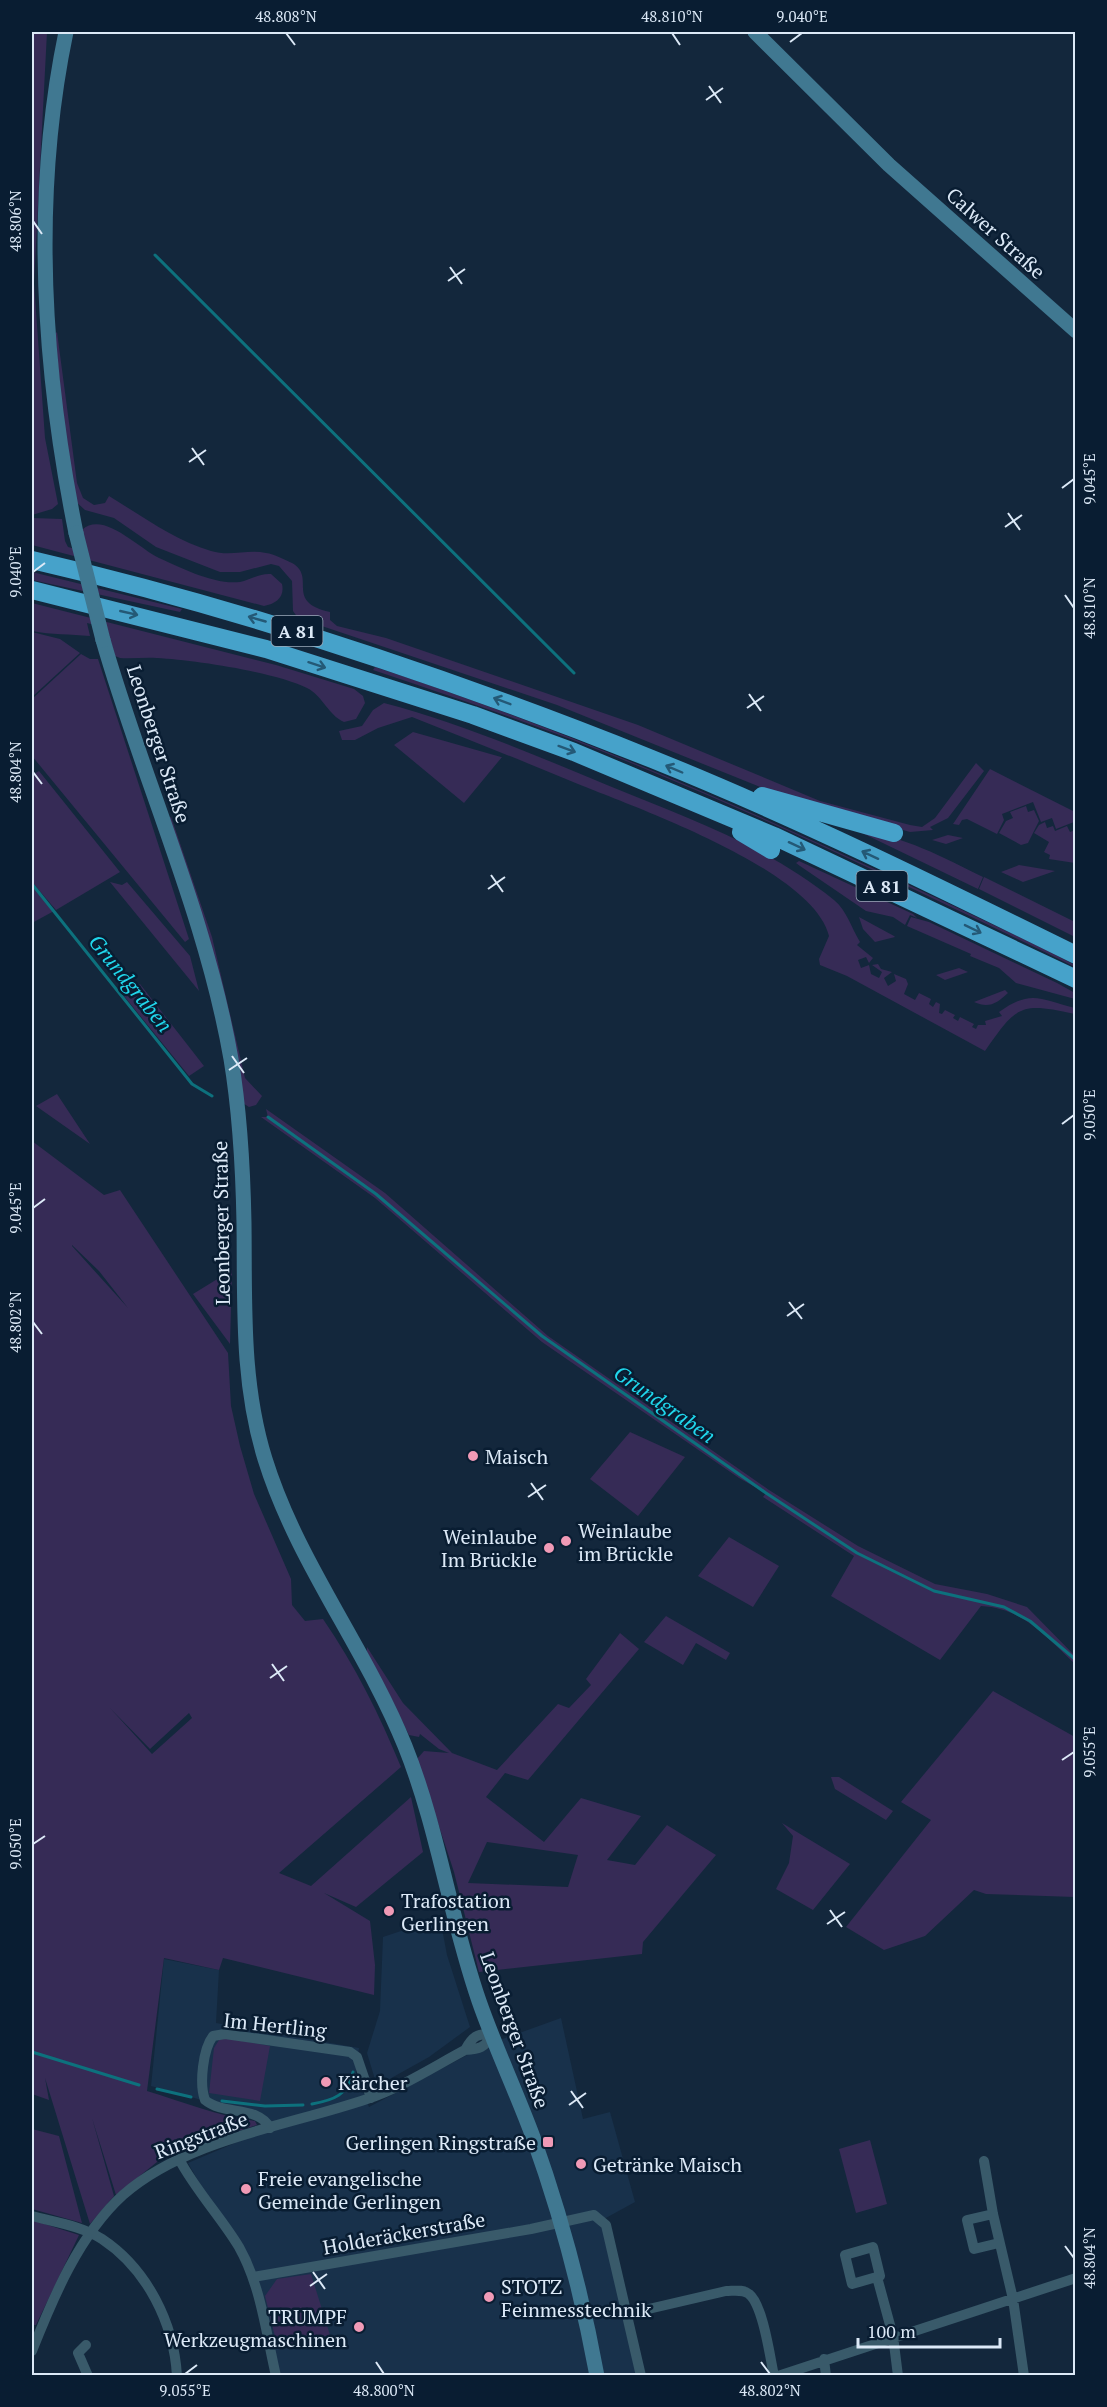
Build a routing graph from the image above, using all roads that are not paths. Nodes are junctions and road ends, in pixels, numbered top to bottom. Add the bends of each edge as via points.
1 (66, 32) edge
2 (756, 32) edge
3 (1076, 332) edge
4 (32, 560) edge
5 (32, 590) edge
6 (728, 791) junction
7 (685, 798) junction
8 (894, 833) dead end
9 (771, 850) dead end
10 (1076, 955) edge
11 (1076, 979) edge
12 (492, 2036) junction
13 (371, 2098) junction
14 (270, 2128) junction
15 (179, 2159) junction
16 (984, 2161) dead end
17 (993, 2214) junction
18 (32, 2216) edge
19 (561, 2223) junction
20 (91, 2234) junction
21 (999, 2243) junction
22 (253, 2277) junction
23 (877, 2277) dead end
24 (1076, 2278) edge
25 (1013, 2299) junction
26 (627, 2314) junction
27 (893, 2336) junction
28 (86, 2345) dead end
29 (32, 2351) edge
30 (824, 2360) junction
31 (88, 2376) edge
32 (177, 2376) edge
33 (276, 2376) edge
34 (597, 2376) edge
35 (641, 2376) edge
36 (776, 2376) edge
37 (826, 2376) edge
38 (898, 2376) edge
39 (1024, 2376) edge

1 - 12 main road, Leonberger Straße, bridge via 51,140 46,264 53,383 76,533 103,640 194,914 223,1017 241,1147 245,1354 254,1418 291,1529 406,1747 464,1953
2 - 3 main road, Calwer Straße via 889,165
6 -> 4 highway, A 81 via 380,657 160,592
5 -> 7 highway, A 81 via 266,649 365,680 511,729
6 - 8 highway via 770,797
10 -> 6 highway, A 81
7 - 9 highway
7 -> 11 highway, A 81 via 859,875
12 - 13 street, Ringstraße via 487,2045 465,2050
12 - 19 main road, Leonberger Straße via 531,2133
13 - 14 street, Ringstraße
13 - 14 street, Im Hertling via 357,2057 350,2052 225,2034 213,2036 202,2085 205,2100 218,2108 256,2115 266,2120
14 - 15 street, Ringstraße
15 - 20 street, Ringstraße via 156,2170 123,2195
15 - 22 street via 238,2247
16 - 17 street
17 - 21 street
17 - 21 street via 967,2220 974,2249
18 - 20 street
19 - 22 street, Holderäckerstraße
19 - 26 street, Holderäckerstraße via 594,2215 606,2226
19 - 34 main road, Leonberger Straße
20 - 29 street, Ringstraße via 52,2301
20 - 32 street via 120,2255 152,2292 174,2346
21 - 25 street
22 - 33 street
23 - 27 street
24 - 25 street
25 - 27 street
25 - 39 street
26 - 35 street
26 - 36 street via 743,2290 758,2307
27 - 30 street
27 - 38 street
28 - 31 street via 78,2353
30 - 36 street
30 - 37 street

